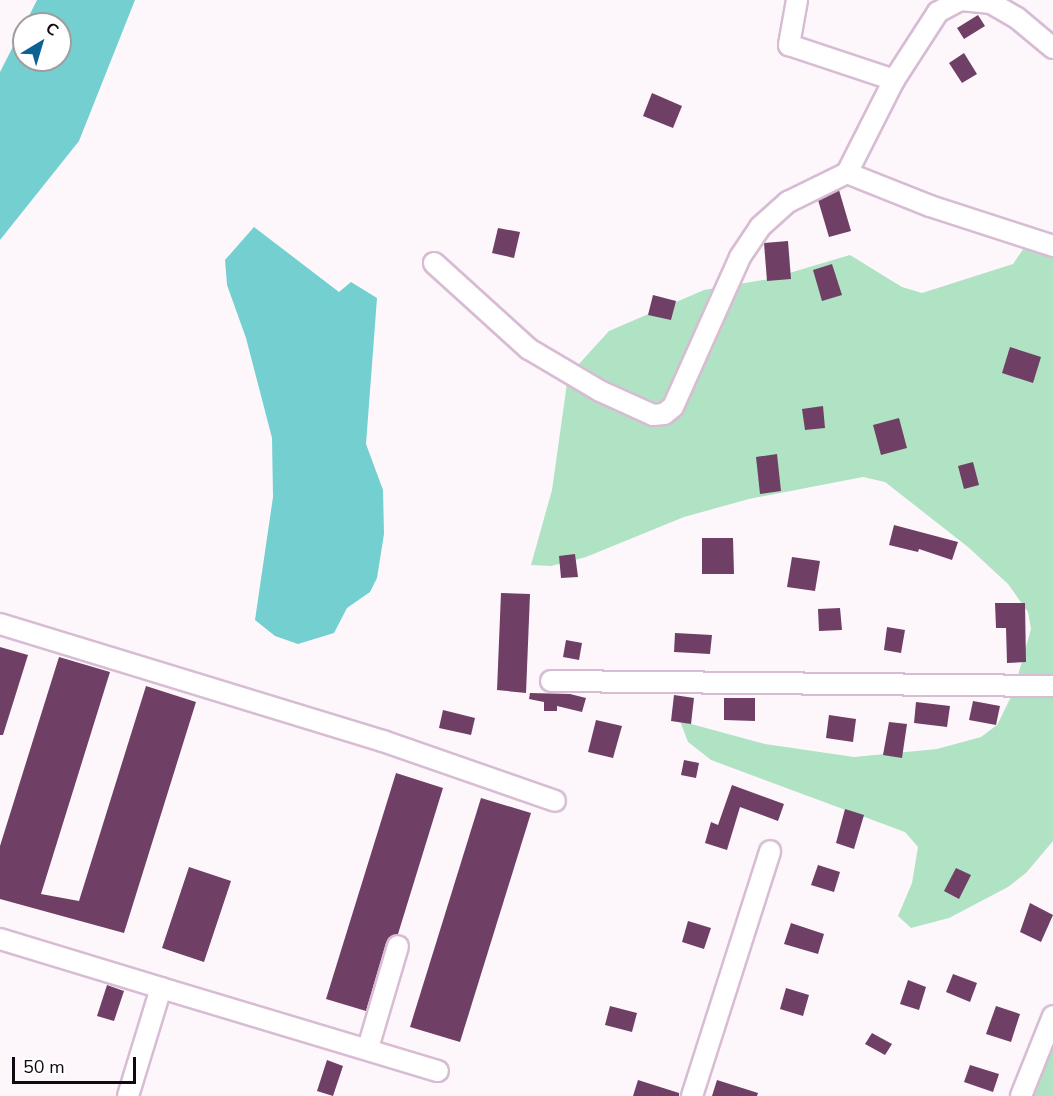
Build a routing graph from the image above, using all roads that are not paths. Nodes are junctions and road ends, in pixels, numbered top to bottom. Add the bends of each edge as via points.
1 (797, 0) edge
2 (938, 6) edge
3 (1053, 48) edge
4 (894, 80) junction
5 (847, 173) junction
6 (1053, 246) edge
7 (435, 263) dead end
8 (0, 624) edge
9 (551, 681) dead end
10 (1053, 686) edge
11 (555, 801) dead end
12 (770, 851) dead end
13 (0, 939) edge
14 (398, 946) dead end
15 (161, 987) junction
16 (1053, 1016) edge
17 (368, 1048) junction
18 (438, 1071) dead end
19 (128, 1096) edge
20 (692, 1096) edge
21 (1021, 1096) edge

1 - 4 street via 789,45
2 - 3 street via 961,0 991,3 1017,18
2 - 4 street
4 - 5 street
5 - 6 street via 930,206
5 - 7 street via 788,202 760,227 740,257 672,407 664,414 653,415 600,391 529,349
8 - 11 street via 383,741
9 - 10 street
12 - 20 street
13 - 15 street
14 - 17 street
15 - 17 street
15 - 19 street
16 - 21 street
17 - 18 street

